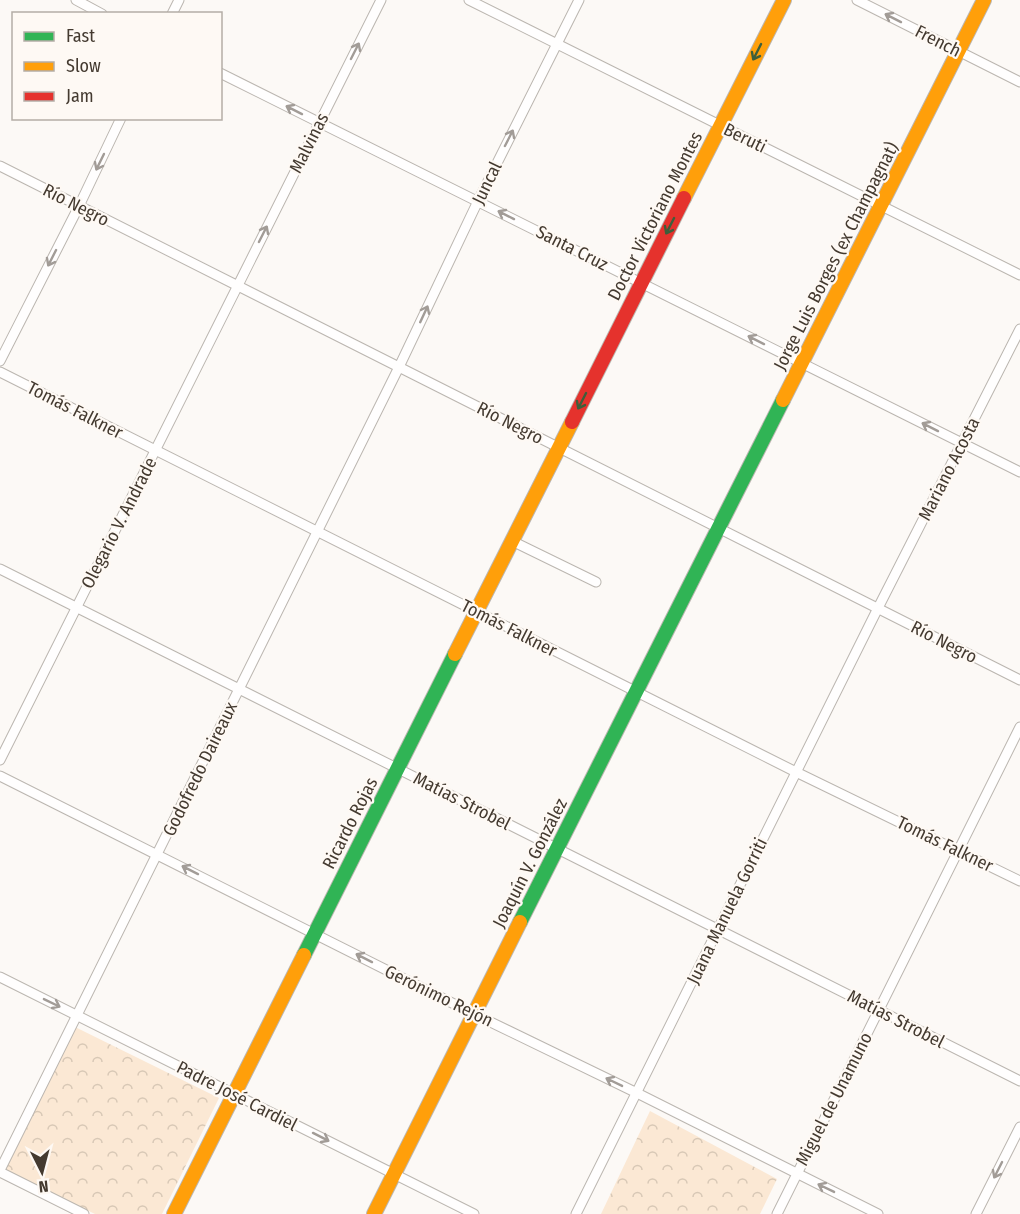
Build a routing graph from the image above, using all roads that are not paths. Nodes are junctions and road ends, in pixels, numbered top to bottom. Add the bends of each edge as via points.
1 (75, 0) edge
2 (381, 0) edge
3 (469, 0) edge
4 (579, 0) edge
5 (784, 0) edge
6 (857, 0) edge
7 (984, 0) edge
8 (98, 12) edge
9 (557, 43) junction
10 (959, 51) junction
11 (222, 74) edge
12 (1020, 82) edge
13 (120, 120) edge
14 (320, 122) junction
15 (720, 126) junction
16 (0, 166) edge
17 (478, 201) junction
18 (79, 206) junction
19 (881, 206) junction
20 (1020, 275) edge
21 (641, 283) junction
22 (237, 286) junction
23 (1020, 329) edge
24 (0, 361) edge
25 (802, 363) junction
26 (399, 367) junction
27 (0, 372) edge
28 (963, 444) junction
29 (558, 448) junction
30 (155, 450) junction
31 (1020, 472) edge
32 (719, 528) junction
33 (318, 531) junction
34 (512, 541) junction
35 (0, 569) edge
36 (596, 582) dead end
37 (76, 607) junction
38 (878, 608) junction
39 (476, 612) junction
40 (1020, 680) edge
41 (240, 688) junction
42 (636, 692) junction
43 (1020, 727) edge
44 (0, 760) edge
45 (398, 768) junction
46 (796, 772) junction
47 (0, 776) edge
48 (558, 849) junction
49 (958, 850) junction
50 (157, 854) junction
51 (1020, 881) edge
52 (718, 929) junction
53 (315, 934) junction
54 (0, 977) edge
55 (879, 1010) junction
56 (474, 1014) junction
57 (77, 1015) junction
58 (1020, 1081) edge
59 (637, 1093) junction
60 (234, 1094) junction
61 (1020, 1127) edge
62 (0, 1171) edge
63 (394, 1174) junction
64 (797, 1174) junction
65 (84, 1214) edge
66 (174, 1214) edge
67 (374, 1214) edge
68 (474, 1214) edge
69 (576, 1214) edge
70 (777, 1214) edge
71 (878, 1214) edge
72 (976, 1214) edge

1 - 8 street
14 -> 2 street, Malvinas
3 - 9 street, Beruti
4 - 9 street, Juncal
5 -> 15 street, Doctor Victoriano Montes
10 -> 6 street, French
7 - 10 street, Jorge Luis Borges (ex Champagnat)
9 - 15 street, Beruti
17 -> 9 street, Juncal
10 - 12 street, French
10 - 19 street, Jorge Luis Borges (ex Champagnat)
14 -> 11 street, Santa Cruz
13 -> 18 street
14 - 17 street, Santa Cruz
22 -> 14 street, Malvinas
15 - 19 street, Beruti
15 -> 21 street, Doctor Victoriano Montes
16 - 18 street, Río Negro
21 -> 17 street, Santa Cruz
26 -> 17 street, Juncal
18 - 22 street, Río Negro
18 -> 24 street
19 - 20 street, Beruti
19 - 25 street, Jorge Luis Borges (ex Champagnat)
25 -> 21 street, Santa Cruz
21 -> 29 street, Doctor Victoriano Montes
22 - 26 street, Río Negro
22 - 30 street, Olegario V. Andrade
23 - 28 street, Mariano Acosta
28 -> 25 street, Santa Cruz
25 - 32 street, Jorge Luis Borges (ex Champagnat)
26 - 29 street, Río Negro
26 - 33 street, Godofredo Daireaux
27 - 30 street, Tomás Falkner
28 - 31 street, Santa Cruz
28 - 38 street, Mariano Acosta
29 - 32 street, Río Negro
29 - 34 street, Ricardo Rojas
30 - 33 street, Tomás Falkner
30 - 37 street, Olegario V. Andrade
32 - 38 street, Río Negro
32 - 42 street, Joaquín V. González
33 - 39 street, Tomás Falkner
33 - 41 street, Godofredo Daireaux
34 - 36 street
34 - 39 street, Ricardo Rojas
35 - 37 street, Matías Strobel
37 - 41 street, Matías Strobel
37 - 44 street, Olegario V. Andrade
38 - 40 street, Río Negro
38 - 46 street, Juana Manuela Gorriti
39 - 42 street, Tomás Falkner
39 - 45 street, Ricardo Rojas
41 - 45 street, Matías Strobel
41 - 50 street, Godofredo Daireaux
42 - 46 street, Tomás Falkner
42 - 48 street, Joaquín V. González
43 - 49 street, Miguel de Unamuno
45 - 48 street, Matías Strobel
45 - 53 street, Ricardo Rojas
46 - 49 street, Tomás Falkner
46 - 52 street, Juana Manuela Gorriti
47 - 50 street, Gerónimo Rejón
48 - 52 street, Matías Strobel
48 - 56 street, Joaquín V. González
49 - 51 street, Tomás Falkner
49 - 55 street, Miguel de Unamuno
53 -> 50 street, Gerónimo Rejón
50 - 57 street, Godofredo Daireaux
52 - 55 street, Matías Strobel
52 - 59 street, Juana Manuela Gorriti
56 -> 53 street, Gerónimo Rejón
53 - 60 street, Ricardo Rojas
54 -> 57 street, Padre José Cardiel
55 - 58 street, Matías Strobel
55 - 64 street, Miguel de Unamuno
59 -> 56 street, Gerónimo Rejón
56 - 63 street, Joaquín V. González
57 - 60 street, Padre José Cardiel
57 - 62 street, Godofredo Daireaux
59 - 64 street, Gerónimo Rejón
59 - 69 street, Juana Manuela Gorriti
60 -> 63 street, Padre José Cardiel
60 - 66 street, Ricardo Rojas
61 -> 72 street
62 - 65 street
63 - 67 street, Joaquín V. González
63 - 68 street, Padre José Cardiel
64 - 70 street, Miguel de Unamuno
71 -> 64 street, Gerónimo Rejón

